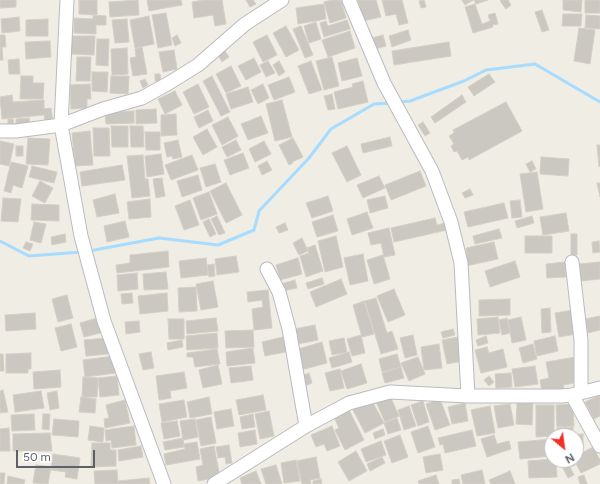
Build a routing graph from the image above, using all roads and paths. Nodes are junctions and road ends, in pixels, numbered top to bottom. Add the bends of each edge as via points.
1 (67, 0) edge
2 (282, 0) edge
3 (350, 0) edge
4 (61, 125) junction
5 (0, 131) edge
6 (572, 262) dead end
7 (267, 269) dead end
8 (600, 388) edge
9 (576, 394) junction
10 (468, 396) junction
11 (306, 426) junction
12 (600, 446) edge
13 (164, 484) edge
14 (214, 484) edge

1 - 4 street
2 - 4 street via 245,24 198,65 169,83 142,98
3 - 10 street via 384,83 432,171 451,222 461,263
4 - 5 street
4 - 13 street via 81,236 104,321
6 - 9 street via 581,340
7 - 11 street via 279,292 289,330
8 - 9 street
9 - 10 street
9 - 12 street
10 - 11 street via 390,392 350,403
11 - 14 street

